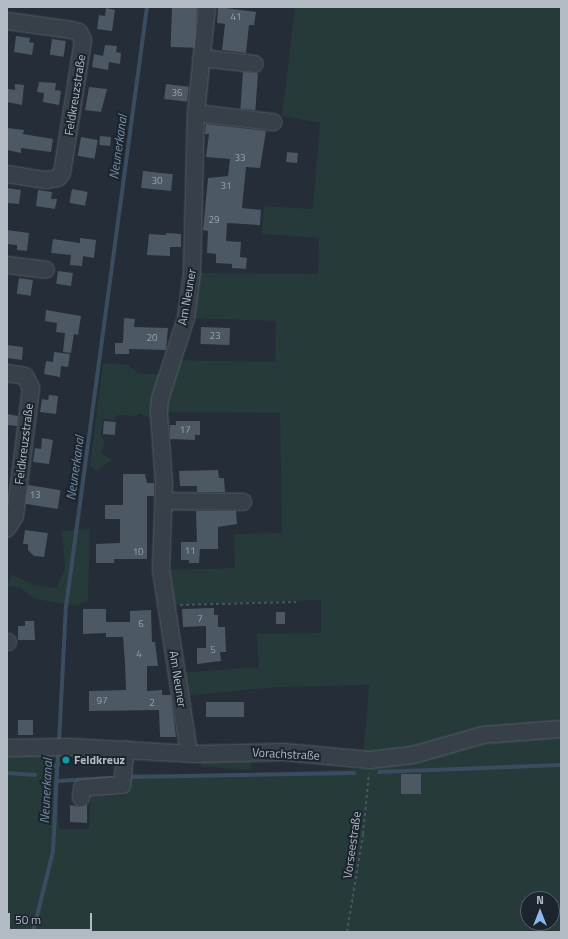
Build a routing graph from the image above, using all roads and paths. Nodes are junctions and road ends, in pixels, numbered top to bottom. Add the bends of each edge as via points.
1 (207, 7) edge
2 (8, 17) edge
3 (201, 58) junction
4 (255, 64) dead end
5 (196, 114) junction
6 (273, 122) dead end
7 (7, 174) edge
8 (7, 265) edge
9 (46, 270) dead end
10 (7, 373) edge
11 (164, 501) junction
12 (243, 502) dead end
13 (7, 529) edge
14 (296, 602) dead end
15 (166, 605) junction
16 (561, 729) edge
17 (7, 748) edge
18 (126, 749) junction
19 (189, 753) junction
20 (370, 760) junction
21 (81, 798) dead end
22 (347, 932) edge

1 - 3 street, Am Neuner
2 - 7 street, Feldkreuzstraße via 72,30 78,32 83,40 62,173 52,180
3 - 4 street
3 - 5 street, Am Neuner
5 - 6 street
5 - 11 street, Am Neuner via 192,273 186,318 160,399
8 - 9 street
10 - 13 street, Feldkreuzstraße via 25,376 31,388 15,516
11 - 12 street
11 - 15 street, Am Neuner via 161,570
14 - 15 path
15 - 19 street, Am Neuner
16 - 20 street, Vorachstraße via 490,734 413,755
17 - 18 street, Vorachstraße
18 - 19 street, Vorachstraße
18 - 21 street via 122,785 82,788
19 - 20 street, Vorachstraße via 284,752
20 - 22 path, Vorseestraße via 363,834

